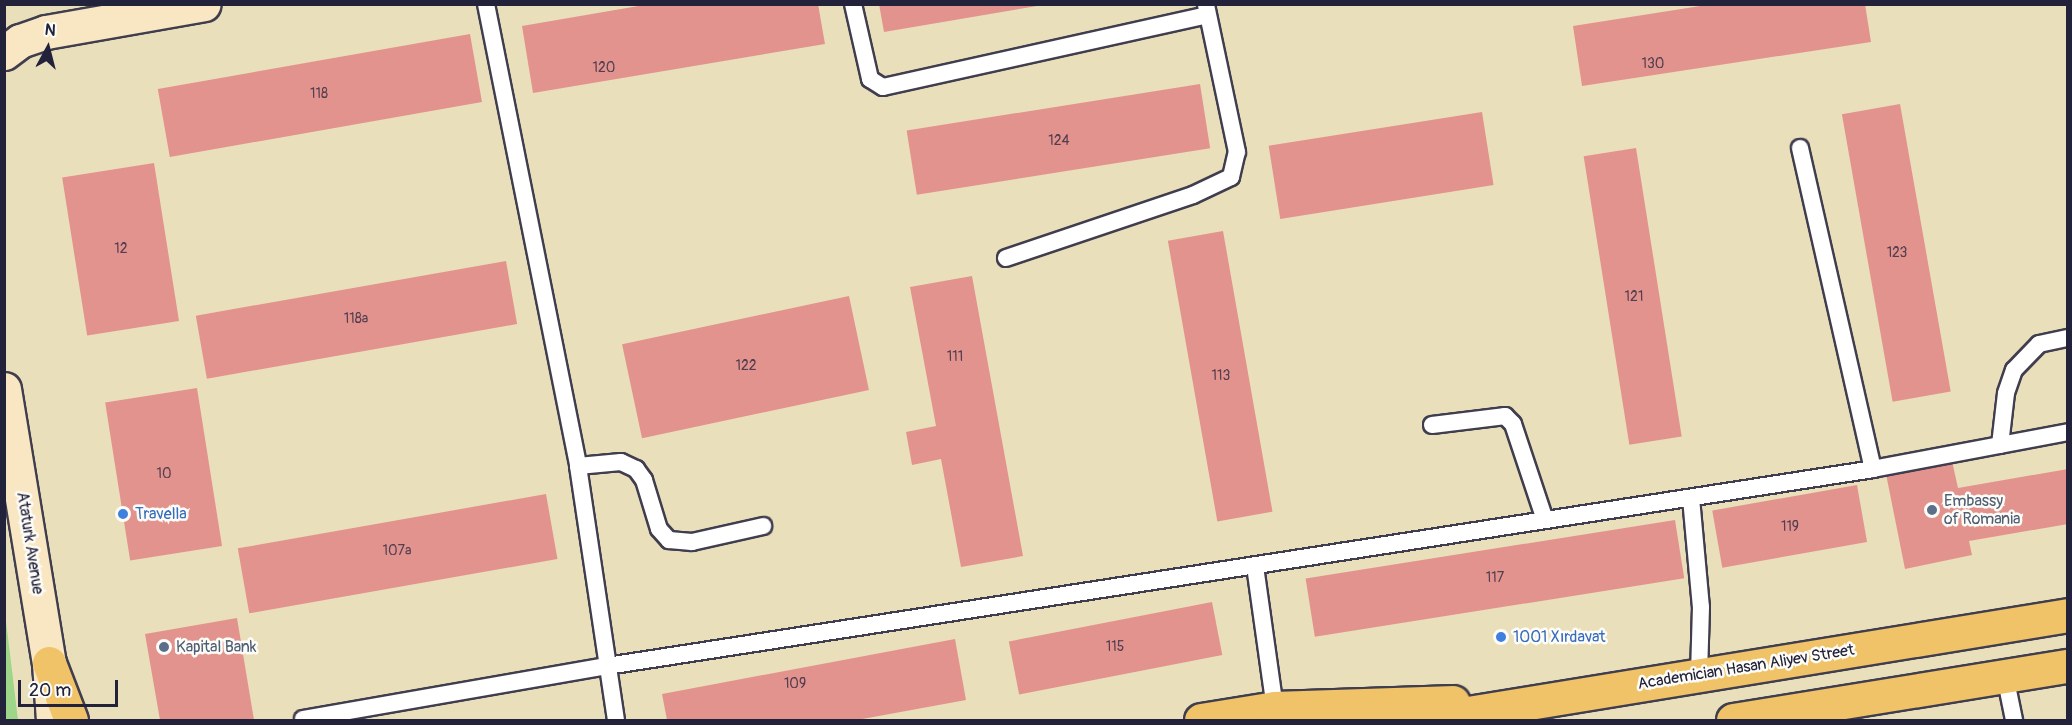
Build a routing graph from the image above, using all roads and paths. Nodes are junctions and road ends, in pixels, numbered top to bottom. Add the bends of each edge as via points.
1 (204, 4) edge
2 (486, 4) edge
3 (853, 4) edge
4 (1206, 10) edge
5 (4, 53) edge
6 (1800, 148) dead end
7 (1006, 258) dead end
8 (2067, 338) edge
9 (4, 389) edge
10 (1432, 425) dead end
11 (2067, 432) edge
12 (2000, 445) junction
13 (578, 466) junction
14 (1873, 469) junction
15 (1691, 498) junction
16 (1545, 520) junction
17 (763, 526) dead end
18 (1255, 566) junction
19 (2067, 615) edge
20 (49, 663) junction
21 (607, 666) junction
22 (2067, 666) edge
23 (1699, 674) junction
24 (2005, 676) junction
25 (1554, 699) junction
26 (1275, 708) junction
27 (303, 719) dead end
28 (54, 720) edge
29 (65, 720) edge
30 (71, 720) edge
31 (616, 720) edge
32 (1201, 720) edge
33 (1425, 720) edge
34 (1733, 720) edge
35 (2014, 720) edge

1 - 5 main road via 46,32 20,41
2 - 13 lane
3 - 4 lane via 870,79 883,87
4 - 7 lane via 1238,152 1231,177 1193,195
6 - 14 lane
8 - 12 lane via 2039,344 2014,370 2006,393
9 - 20 main road, Ataturk Avenue
10 - 16 lane via 1505,416 1513,424
11 - 12 lane
12 - 14 lane
13 - 17 lane via 621,462 636,469 644,480 659,529 669,540 692,542
13 - 21 lane
14 - 15 lane
15 - 16 lane
15 - 23 lane via 1701,607
16 - 18 lane
18 - 21 lane
18 - 26 lane
19 - 23 main road, Academician Hasan Aliyev Street
20 - 28 main road, Ataturk Avenue
20 - 29 main road, Ataturk Avenue
20 - 30 main road
21 - 27 lane
21 - 31 lane
22 - 24 main road
23 - 25 main road, Academician Hasan Aliyev Street
24 - 34 main road
24 - 35 lane
25 - 26 main road
25 - 33 main road, Academician Hasan Aliyev Street
26 - 32 main road

